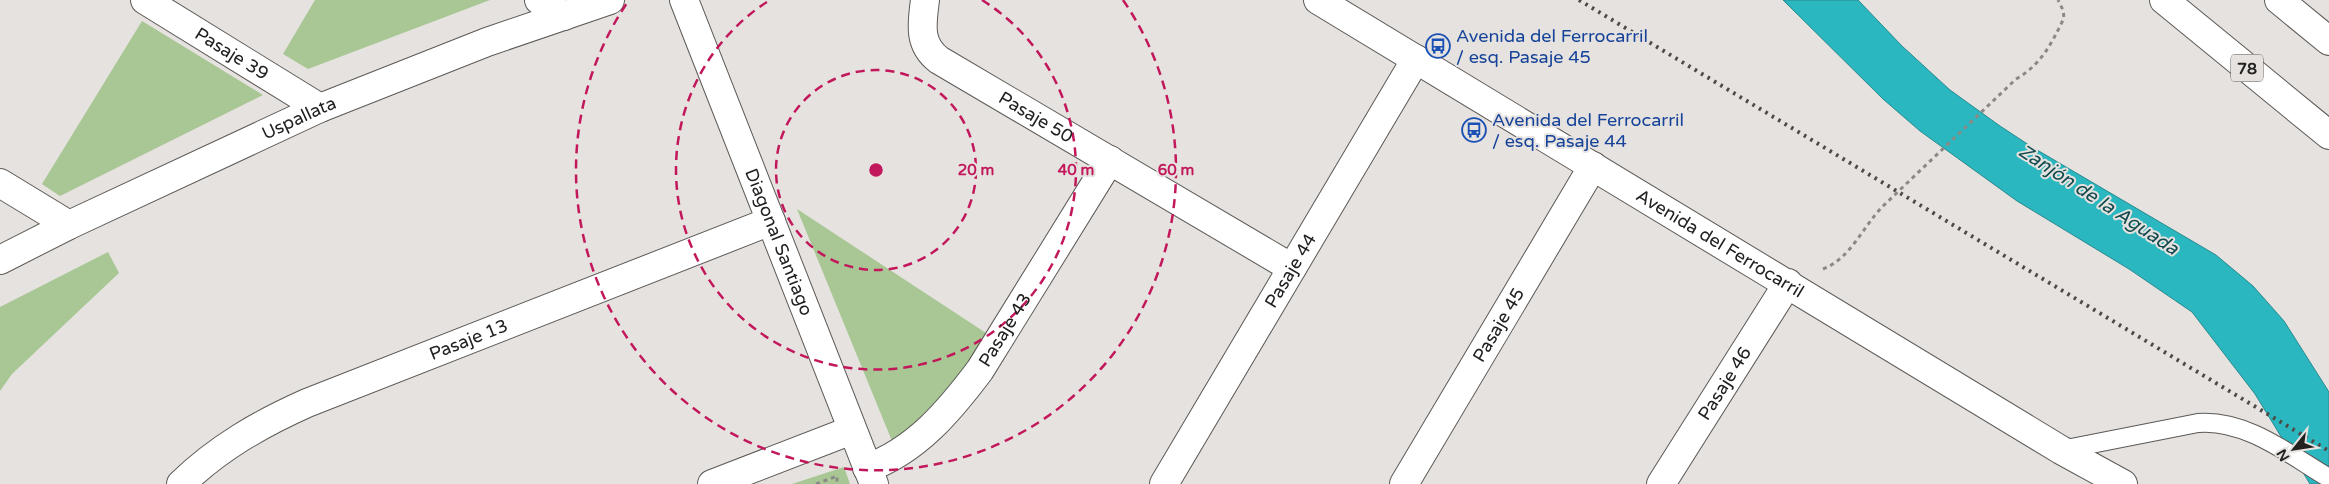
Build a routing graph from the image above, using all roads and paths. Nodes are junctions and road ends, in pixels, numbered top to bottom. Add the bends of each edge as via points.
1 (145, 0) edge
2 (539, 0) edge
3 (610, 0) edge
4 (684, 0) edge
5 (926, 0) edge
6 (1318, 0) edge
7 (2164, 0) edge
8 (2279, 0) edge
9 (2059, 1) edge
10 (564, 16) junction
11 (2329, 41) edge
12 (1416, 60) junction
13 (320, 108) junction
14 (2329, 135) edge
15 (1110, 160) junction
16 (1593, 166) junction
17 (0, 183) edge
18 (771, 221) junction
19 (69, 224) junction
20 (0, 260) edge
21 (1292, 268) junction
22 (1788, 283) junction
23 (852, 430) junction
24 (2062, 450) junction
25 (871, 476) edge
26 (2329, 478) edge
27 (181, 484) edge
28 (712, 484) edge
29 (816, 484) edge
30 (837, 484) edge
31 (1164, 484) edge
32 (1404, 484) edge
33 (1661, 484) edge
34 (2123, 484) edge

1 - 13 main road, Pasaje 39
2 - 10 main road
3 - 10 main road, Uspallata
4 - 18 main road, Diagonal Santiago
5 - 15 main road, Pasaje 50 via 922,35 931,54
6 - 12 main road, Avenida del Ferrocarril
7 - 14 main road, 78
8 - 11 main road
9 - 22 path via 2064,18 2048,49 2031,70 2016,79 1870,220 1834,265
10 - 13 main road, Uspallata via 425,65
12 - 16 main road, Avenida del Ferrocarril
12 - 21 main road, Pasaje 44
13 - 19 main road, Uspallata
15 - 21 main road, Pasaje 50
15 - 25 main road, Pasaje 43 via 980,370 959,398 902,453 887,461
16 - 22 main road, Avenida del Ferrocarril
16 - 32 main road, Pasaje 45
17 - 19 main road
18 - 23 main road, Diagonal Santiago
18 - 27 main road, Pasaje 13 via 307,403 226,446
19 - 20 main road, Uspallata
21 - 31 main road, Pasaje 44
22 - 24 main road, Avenida del Ferrocarril
22 - 33 main road, Pasaje 46
23 - 25 main road, Diagonal Santiago
23 - 28 main road
24 - 26 lane via 2215,421 2234,425
24 - 34 main road, Avenida del Ferrocarril
29 - 30 path via 837,476

